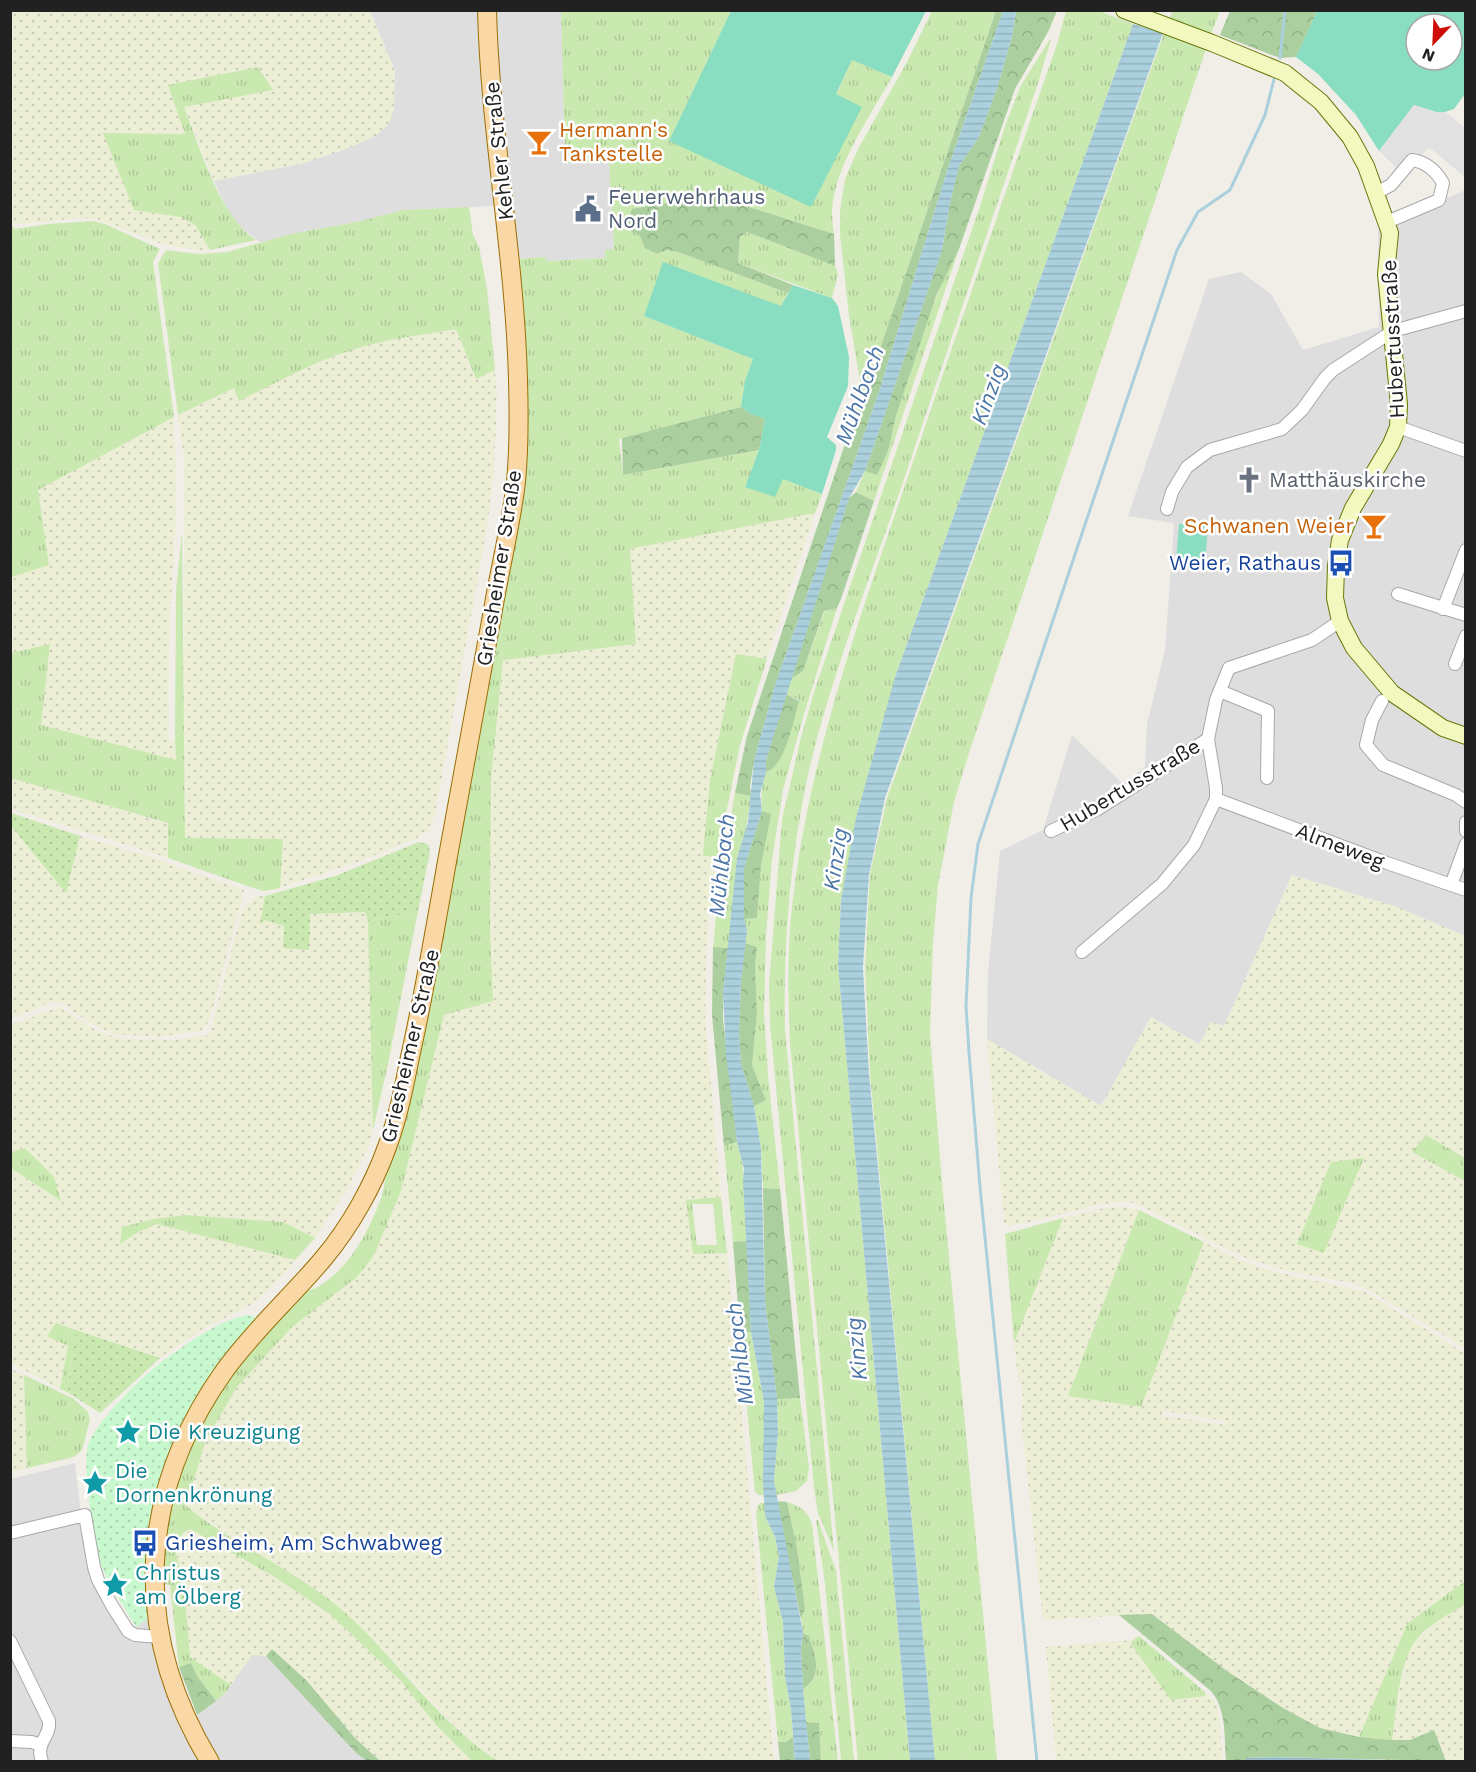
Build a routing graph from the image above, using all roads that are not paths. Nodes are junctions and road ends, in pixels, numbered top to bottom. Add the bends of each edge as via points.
1 (488, 10) edge
2 (1124, 10) edge
3 (1376, 193) junction
4 (1387, 222) junction
5 (514, 292) joint
6 (1466, 311) edge
7 (1393, 331) junction
8 (1398, 427) junction
9 (1466, 451) edge
10 (1167, 509) dead end
11 (1466, 550) edge
12 (1398, 594) dead end
13 (1443, 609) junction
14 (1466, 615) edge
15 (1340, 621) junction
16 (1466, 636) edge
17 (1455, 664) dead end
18 (1220, 691) junction
19 (1382, 700) dead end
20 (1466, 736) edge
21 (1208, 739) junction
22 (1267, 778) dead end
23 (1216, 799) junction
24 (1466, 802) edge
25 (1466, 822) edge
26 (1051, 831) dead end
27 (1466, 831) edge
28 (1466, 843) edge
29 (1451, 885) junction
30 (1466, 890) edge
31 (1082, 952) dead end
32 (10, 1533) edge
33 (159, 1637) junction
34 (10, 1641) edge
35 (10, 1742) edge
36 (40, 1745) junction
37 (42, 1761) edge
38 (210, 1761) edge

1 - 5 main road, Kehler Straße via 495,122
2 - 3 street, Hubertusstraße via 1285,73 1321,102 1350,137
3 - 4 street, Hubertusstraße
3 - 4 street via 1391,185 1412,160 1436,172 1443,183 1439,200
4 - 7 street, Hubertusstraße via 1390,233 1386,274
5 - 33 main road, Griesheimer Straße via 518,383 516,481 424,992 394,1130 372,1186 328,1254 226,1369 184,1445 168,1482 159,1519 154,1568
6 - 7 street
7 - 8 street, Hubertusstraße
7 - 10 street via 1333,370 1282,429 1210,450 1187,467
8 - 9 street
8 - 15 street, Hubertusstraße via 1392,444 1353,508 1340,540 1334,585
11 - 13 street
12 - 13 street
13 - 14 street
15 - 18 street, Hubertusstraße via 1312,640 1229,669
15 - 20 street via 1354,648 1392,693 1443,728
16 - 17 street
18 - 21 street, Hubertusstraße
18 - 22 street via 1268,711
19 - 24 street via 1366,746 1383,765
21 - 23 street, Hubertusstraße
21 - 26 street, Hubertusstraße via 1098,809
23 - 29 street, Almeweg
23 - 31 street via 1194,845 1162,884
25 - 27 street
28 - 29 street
29 - 30 street, Almeweg
32 - 33 street via 85,1515 94,1567 111,1604 129,1631
33 - 38 main road, Griesheimer Straße via 186,1717
34 - 36 street via 49,1721 50,1728
35 - 36 street
36 - 37 street

